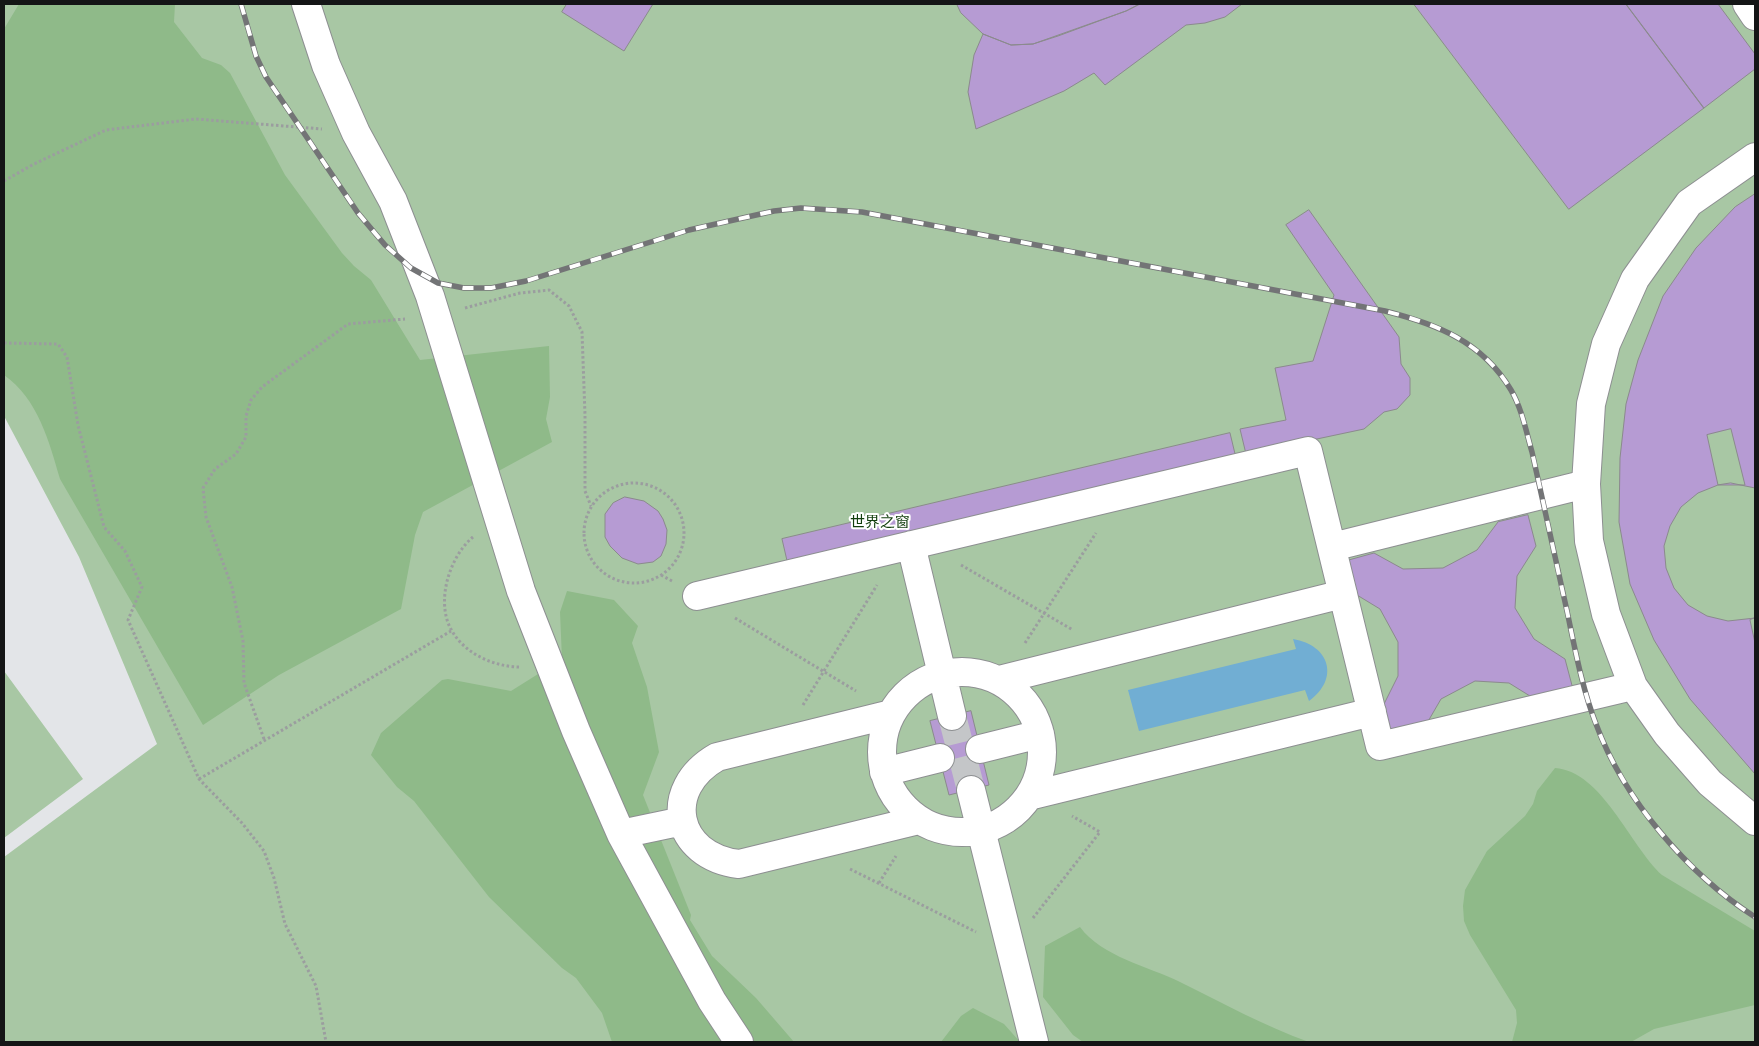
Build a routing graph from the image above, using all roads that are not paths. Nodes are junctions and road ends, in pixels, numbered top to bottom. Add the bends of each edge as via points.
1 (306, 4) edge
2 (1747, 4) edge
3 (1755, 16) edge
4 (1755, 157) edge
5 (1586, 484) junction
6 (911, 545) junction
7 (1332, 548) junction
8 (1343, 594) junction
9 (697, 596) road end
10 (942, 674) junction
11 (999, 680) junction
12 (1633, 686) junction
13 (1372, 712) junction
14 (891, 714) junction
15 (952, 716) tunnel mouth
16 (1040, 734) junction
17 (980, 749) dead end
18 (940, 758) dead end
19 (884, 772) junction
20 (970, 790) tunnel mouth
21 (1029, 796) junction
22 (919, 820) junction
23 (683, 821) junction
24 (1755, 821) edge
25 (980, 830) junction
26 (621, 834) junction
27 (738, 1042) edge
28 (1034, 1042) edge

1 - 26 street via 326,65 356,133 393,201 436,317 499,521 548,663
2 - 3 street
4 - 5 street via 1689,203 1635,279 1606,344 1591,404
5 - 7 street
5 - 12 street via 1589,541 1604,605
6 - 7 street via 1308,451
6 - 9 street
6 - 10 street
7 - 8 street
8 - 11 street
8 - 13 street
10 - 11 street via 961,671
10 - 14 street via 904,696
10 - 15 street
11 - 16 street via 1017,693 1031,711
12 - 13 street via 1380,746
12 - 24 street via 1667,734 1710,783
13 - 21 street
14 - 19 street via 884,732
14 - 23 street via 717,756 692,775 685,788
16 - 17 street
16 - 21 street via 1039,776
18 - 19 street
19 - 22 street via 904,807
20 - 25 street
21 - 25 street via 1016,812 999,824
22 - 23 street via 739,864 708,857 688,835
22 - 25 street via 958,832
23 - 26 street
25 - 28 street
26 - 27 street via 712,1001

